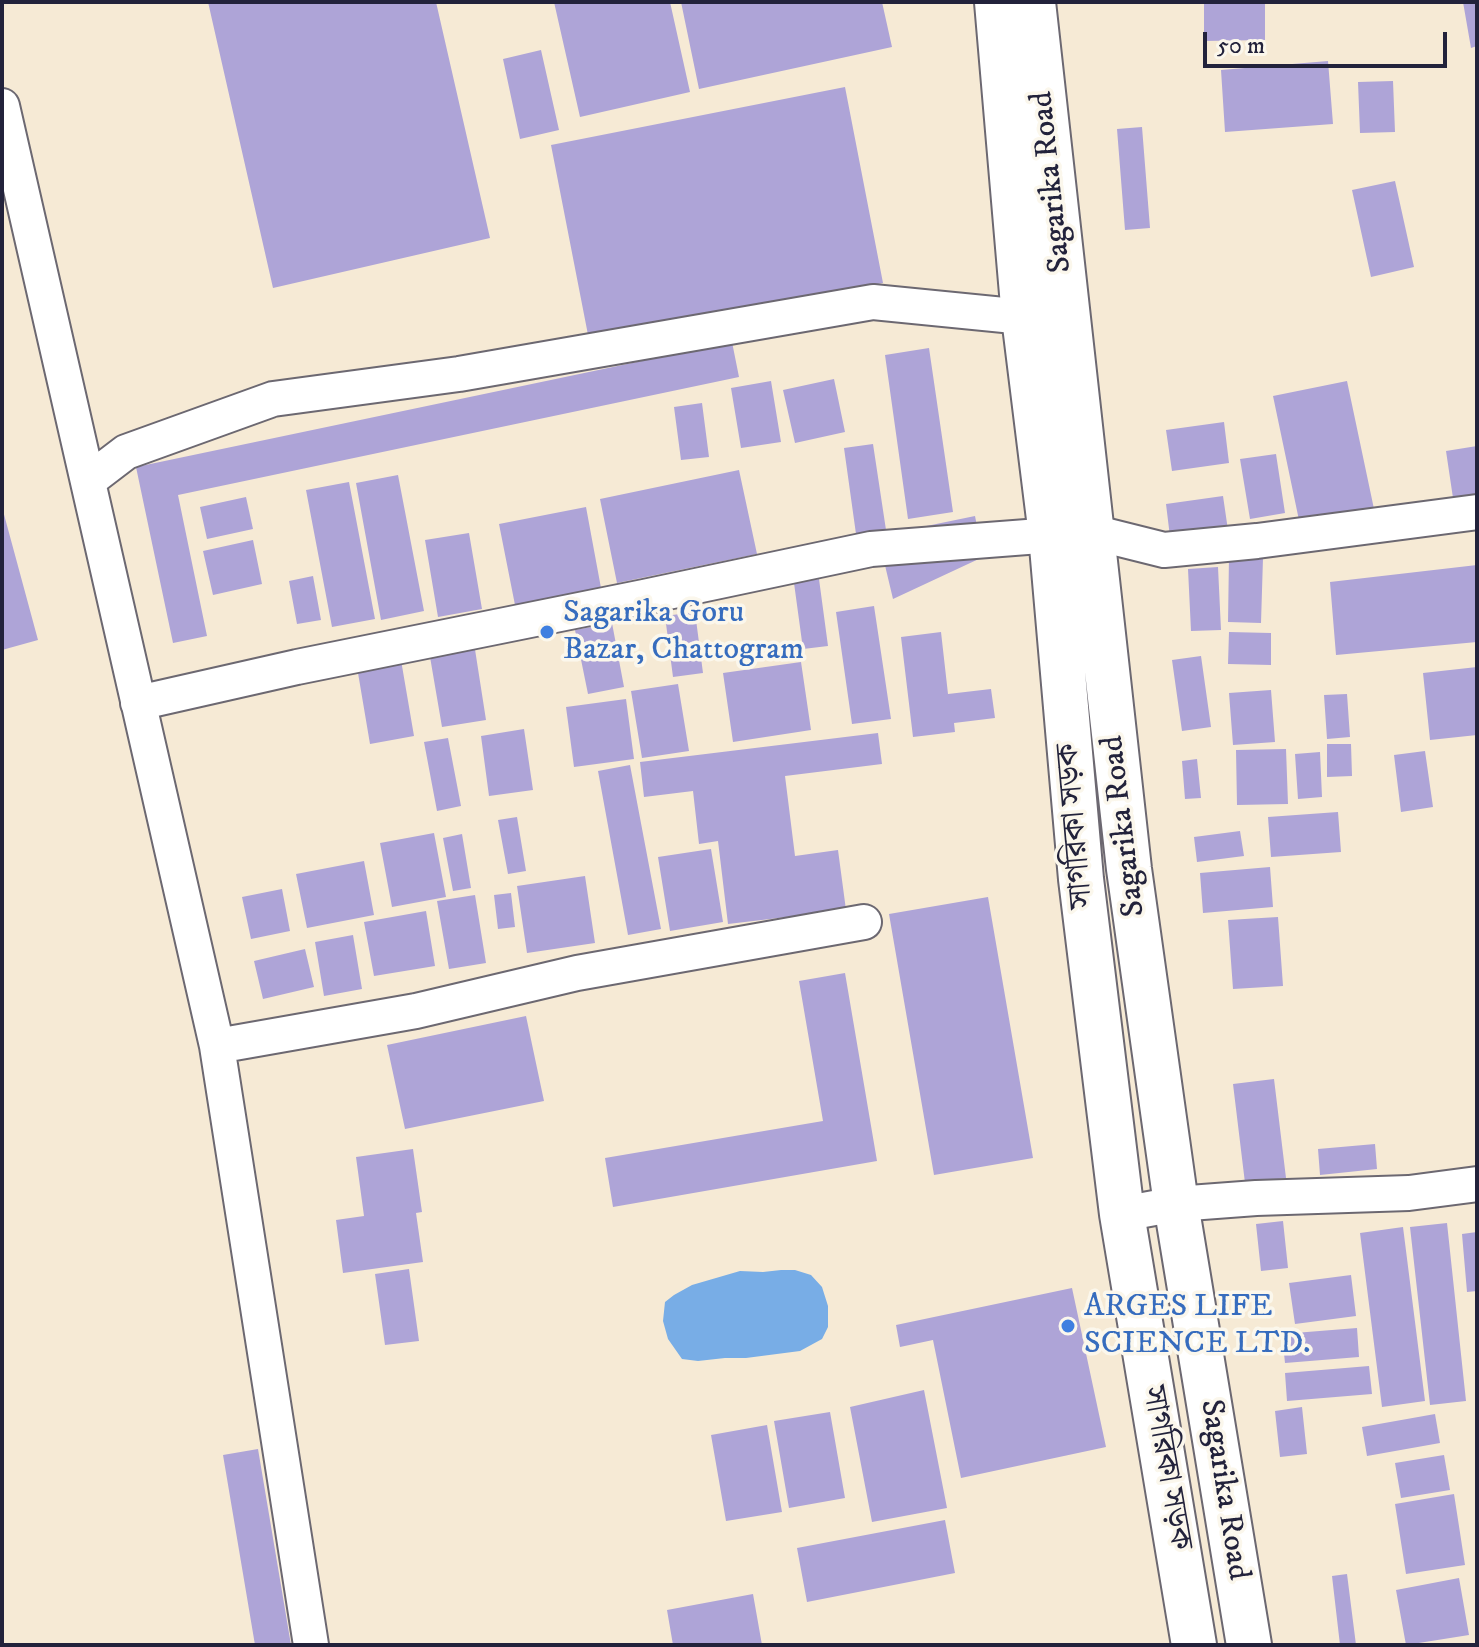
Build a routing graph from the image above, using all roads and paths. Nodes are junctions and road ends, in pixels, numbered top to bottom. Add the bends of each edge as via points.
1 (997, 2) edge
2 (1033, 2) edge
3 (2, 106) edge
4 (1024, 317) junction
5 (88, 481) junction
6 (1477, 512) edge
7 (1072, 534) junction
8 (138, 703) junction
9 (864, 922) dead end
10 (217, 1046) junction
11 (1477, 1184) edge
12 (1176, 1204) junction
13 (1122, 1214) junction
14 (311, 1645) edge
15 (1194, 1645) edge
16 (1249, 1645) edge

1 - 4 main road, সাগরিকা সড়ক
2 - 7 main road, Sagarika Road
3 - 5 street
4 - 5 street via 873,302 459,374 273,399 126,452
4 - 7 main road, সাগরিকা সড়ক
5 - 8 street
6 - 7 street via 1164,550
7 - 8 street via 871,549
7 - 12 main road, Sagarika Road via 1129,869
7 - 13 main road, সাগরিকা সড়ক via 1081,879
8 - 10 street
9 - 10 street
10 - 14 street
11 - 12 street via 1409,1193
12 - 13 street
12 - 16 main road, Sagarika Road
13 - 15 main road, সাগরিকা সড়ক

